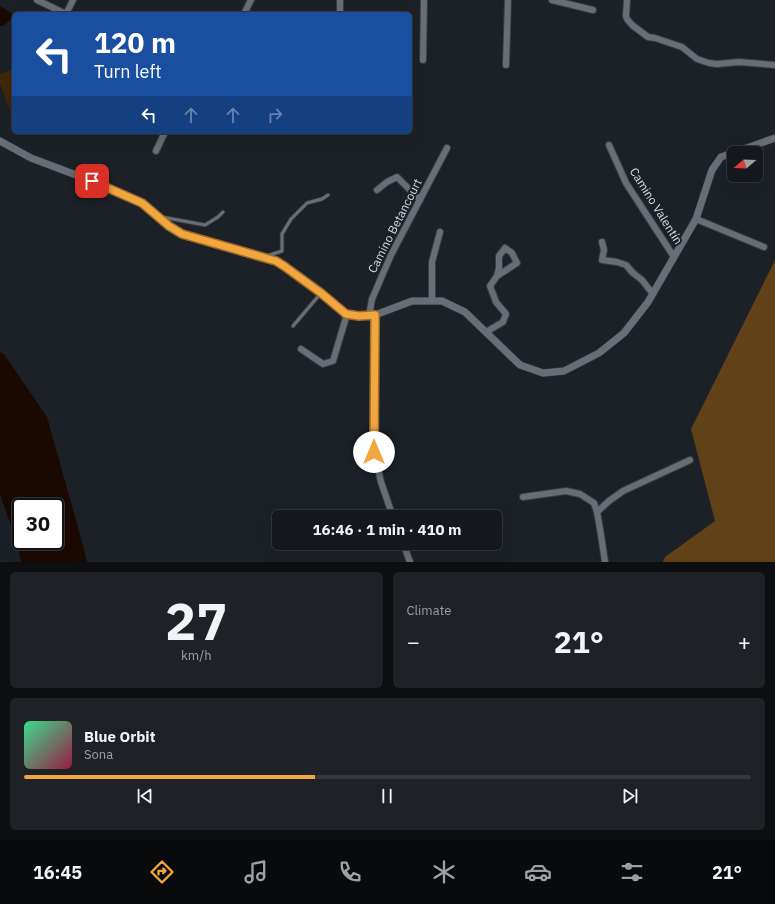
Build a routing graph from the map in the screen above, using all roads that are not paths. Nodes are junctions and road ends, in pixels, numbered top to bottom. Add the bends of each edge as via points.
1 (37, 0) edge
2 (73, 0) edge
3 (251, 0) edge
4 (340, 0) edge
5 (424, 0) edge
6 (508, 0) edge
7 (552, 0) edge
8 (627, 0) edge
9 (593, 10) dead end
10 (62, 12) edge
11 (67, 12) edge
12 (245, 12) edge
13 (340, 12) edge
14 (423, 60) dead end
15 (506, 65) dead end
16 (775, 65) edge
17 (164, 134) edge
18 (775, 138) edge
19 (0, 141) edge
20 (609, 145) dead end
21 (447, 148) dead end
22 (156, 151) dead end
23 (377, 190) dead end
24 (328, 195) dead end
25 (420, 200) junction
26 (223, 212) dead end
27 (158, 216) junction
28 (696, 219) junction
29 (440, 232) dead end
30 (602, 242) dead end
31 (764, 246) dead end
32 (674, 256) junction
33 (263, 258) junction
34 (497, 276) dead end
35 (321, 293) junction
36 (653, 294) junction
37 (432, 301) junction
38 (346, 314) junction
39 (372, 315) junction
40 (293, 326) dead end
41 (486, 332) junction
42 (301, 349) dead end
43 (690, 460) dead end
44 (523, 497) dead end
45 (391, 510) edge
46 (597, 512) junction
47 (406, 550) edge
48 (410, 562) edge
49 (605, 562) edge

1 - 10 street
2 - 11 street
3 - 12 street
4 - 13 street
5 - 14 street
6 - 15 street
7 - 9 street
8 - 16 street via 626,16 632,25 648,37 682,47 697,59 717,64 739,62
17 - 22 street
18 - 28 street via 721,157 712,170
19 - 27 street via 31,158 142,203
20 - 32 street, Camino Valentín via 626,183
21 - 25 street, Camino Betancourt
23 - 25 street via 397,177
24 - 33 lane via 307,203 291,219 282,234 282,251
25 - 39 street, Camino Betancourt via 388,261 372,299
26 - 27 lane via 205,225
27 - 33 street via 182,234
28 - 31 street
28 - 32 street
29 - 37 street via 432,262
30 - 36 street via 602,260 626,265
32 - 36 street
33 - 35 street via 276,261
34 - 41 street via 490,286 496,302 506,314 503,322
35 - 38 street
35 - 40 lane
36 - 41 street via 624,333 599,353 564,371 543,374 520,365
37 - 39 street via 412,301
37 - 41 street via 442,301 465,312
38 - 39 street
38 - 42 street via 333,361 323,364
39 - 45 street, Camino Betancourt via 374,452
43 - 46 street via 623,491
44 - 46 street via 566,491 580,494 594,503
46 - 49 street
47 - 48 street

